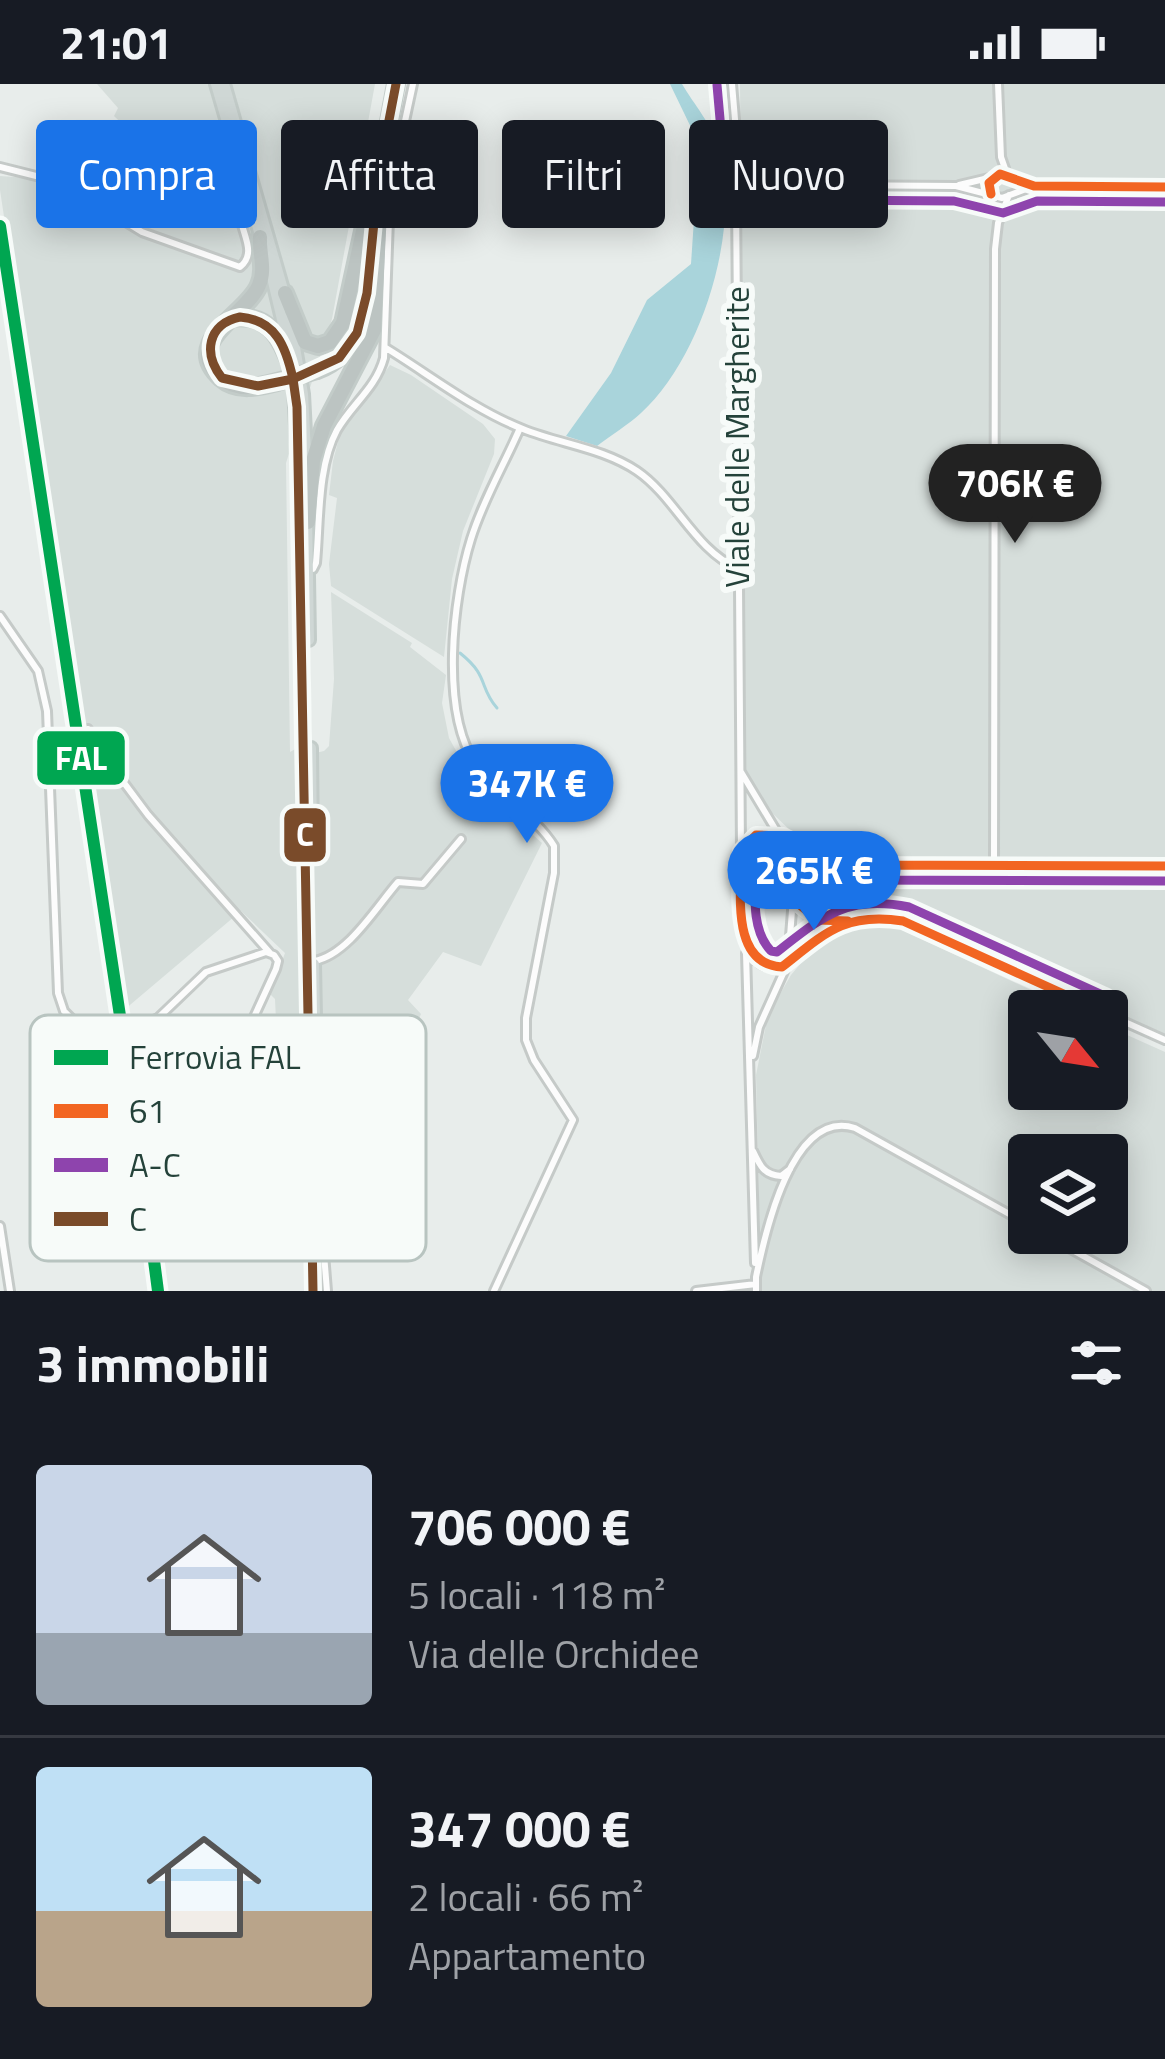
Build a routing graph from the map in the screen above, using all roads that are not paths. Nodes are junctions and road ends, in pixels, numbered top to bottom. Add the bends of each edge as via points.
1 (220, 84) edge
2 (396, 84) edge
3 (413, 84) edge
4 (732, 84) edge
5 (998, 84) edge
6 (229, 120) edge
7 (389, 120) edge
8 (735, 120) edge
9 (0, 167) edge
10 (36, 176) edge
11 (993, 177) junction
12 (1009, 178) junction
13 (888, 186) edge
14 (956, 186) junction
15 (1034, 186) junction
16 (1165, 187) edge
17 (1010, 193) junction
18 (991, 194) junction
19 (257, 227) edge
20 (136, 228) edge
21 (243, 228) edge
22 (363, 228) edge
23 (372, 228) edge
24 (379, 228) edge
25 (737, 228) edge
26 (260, 238) junction
27 (285, 293) junction
28 (231, 318) junction
29 (386, 348) junction
30 (292, 367) junction
31 (520, 428) junction
32 (308, 522) junction
33 (738, 568) junction
34 (308, 569) junction
35 (0, 616) edge
36 (88, 728) dead end
37 (740, 769) junction
38 (780, 836) junction
39 (461, 838) dead end
40 (741, 851) junction
41 (842, 866) junction
42 (994, 866) junction
43 (1165, 866) edge
44 (795, 897) junction
45 (835, 924) junction
46 (746, 949) junction
47 (270, 953) junction
48 (314, 961) junction
49 (787, 963) junction
50 (1055, 990) edge
51 (67, 1015) edge
52 (161, 1015) edge
53 (255, 1015) edge
54 (307, 1015) edge
55 (315, 1015) edge
56 (1128, 1023) edge
57 (1165, 1040) edge
58 (750, 1077) junction
59 (752, 1148) junction
60 (796, 1162) junction
61 (1008, 1213) edge
62 (0, 1226) edge
63 (1080, 1254) edge
64 (316, 1261) edge
65 (319, 1261) edge
66 (756, 1284) edge
67 (10, 1291) edge
68 (320, 1291) edge
69 (494, 1291) edge
70 (696, 1291) edge
71 (1146, 1291) edge

1 - 6 main road
1 - 27 main road
2 - 7 highway
3 - 29 street via 390,191
4 - 8 street
5 - 12 street
9 - 10 street
11 - 12 street
11 - 14 street
11 - 18 street
12 - 15 street
12 - 17 street
13 - 14 street
14 - 18 street
15 - 16 street
15 - 17 street
17 - 18 street
17 - 42 street via 998,223
19 - 26 main road
20 - 21 street via 239,267 250,252
22 - 27 highway via 335,337 324,345 305,342
23 - 28 highway, bridge via 359,329 343,356 277,382 238,386 216,372 209,346
24 - 32 highway via 374,330 324,426
25 - 33 street, Viale delle Margherite
26 - 28 highway via 260,284
26 - 30 main road
27 - 32 main road via 303,394
28 - 30 highway via 266,322
29 - 31 street
29 - 34 street via 374,382 336,432 316,563
30 - 54 main road
31 - 33 street via 636,471
31 - 69 street via 469,545 453,649 457,702 476,765 554,846 526,1040 573,1120
32 - 34 main road
33 - 37 street, Viale delle Margherite
34 - 48 main road
35 - 51 street via 38,671 47,711 58,993
36 - 47 street via 148,814
37 - 38 street
37 - 40 street, Viale delle Margherite
38 - 40 street via 756,835
38 - 41 street
38 - 44 street
39 - 48 street via 423,884 398,882 350,938
40 - 46 street, Viale delle Margherite
41 - 42 street
41 - 44 street via 815,871
42 - 43 street
44 - 45 street via 807,915
44 - 49 street
45 - 49 street
45 - 50 street via 880,916 903,921
46 - 49 street via 763,967
46 - 58 street, Viale delle Margherite
47 - 52 street via 206,972
47 - 53 street via 278,964
48 - 55 main road
49 - 58 street via 759,1028
56 - 57 street
58 - 59 street
59 - 60 street via 758,1166 775,1176
59 - 66 street
60 - 61 street via 816,1132 850,1126
60 - 66 street via 771,1215
62 - 67 street
63 - 71 street
64 - 68 main road
65 - 68 main road
66 - 70 street

